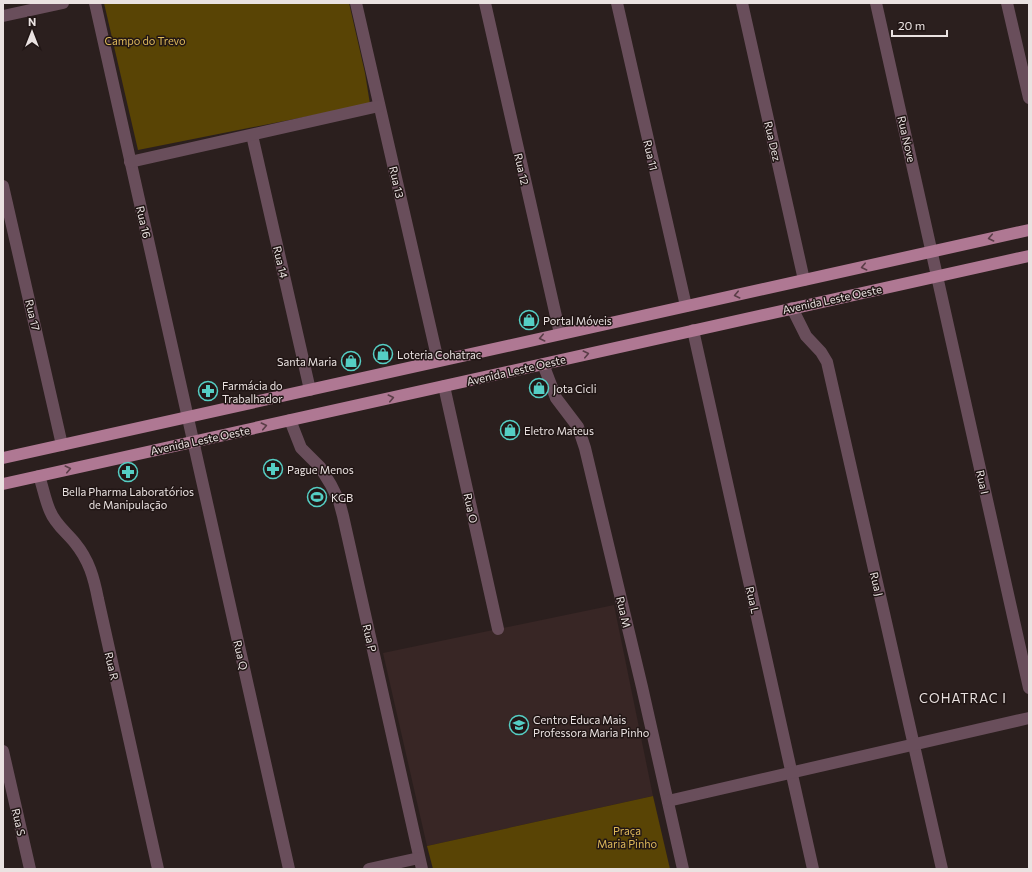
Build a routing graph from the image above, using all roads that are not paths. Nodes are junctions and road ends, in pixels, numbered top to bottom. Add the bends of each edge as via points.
1 (63, 3) edge
2 (95, 3) edge
3 (356, 3) edge
4 (485, 3) edge
5 (617, 3) edge
6 (742, 3) edge
7 (876, 3) edge
8 (1007, 3) edge
9 (3, 16) edge
10 (1029, 98) edge
11 (379, 106) junction
12 (252, 134) junction
13 (130, 162) junction
14 (3, 186) edge
15 (1029, 230) edge
16 (932, 251) junction
17 (1029, 256) edge
18 (938, 276) junction
19 (804, 280) junction
20 (686, 306) junction
21 (792, 308) junction
22 (693, 330) junction
23 (560, 334) junction
24 (438, 361) junction
25 (543, 364) junction
26 (444, 386) junction
27 (310, 390) junction
28 (188, 417) junction
29 (290, 420) junction
30 (193, 441) junction
31 (62, 445) junction
32 (3, 458) edge
33 (39, 476) junction
34 (3, 484) edge
35 (498, 629) dead end
36 (1029, 688) edge
37 (1029, 718) edge
38 (914, 744) junction
39 (3, 751) edge
40 (791, 772) junction
41 (668, 801) junction
42 (420, 863) edge
43 (30, 869) edge
44 (158, 869) edge
45 (289, 869) edge
46 (369, 869) edge
47 (682, 869) edge
48 (813, 869) edge
49 (942, 869) edge

1 - 9 street
2 - 13 street, Rua 16
3 - 11 street, Rua 13
4 - 23 street, Rua 12
5 - 20 street, Rua 11
6 - 19 street, Rua Dez
7 - 16 street, Rua Nove
8 - 10 street
11 - 12 street
11 - 24 street, Rua 13
12 - 13 street
12 - 27 street, Rua 14
13 - 28 street, Rua 16
14 - 31 street, Rua 17
15 -> 16 main road
16 - 18 street, Rua Nove
16 -> 19 main road
17 - 18 main road, Avenida Leste Oeste
18 - 21 main road, Avenida Leste Oeste
18 - 36 street, Rua I
19 -> 20 main road
20 - 23 main road
21 - 22 main road, Avenida Leste Oeste
21 - 38 street, Rua J via 806,336 827,362
25 -> 22 main road, Avenida Leste Oeste
22 - 40 street, Rua L
23 -> 24 main road
24 - 27 main road
25 - 26 main road, Avenida Leste Oeste
25 - 41 street, Rua M via 556,398 578,427 585,448
29 -> 26 main road, Avenida Leste Oeste
26 - 35 street, Rua O
27 - 28 main road
28 - 30 street, Rua 16
28 - 31 main road
30 -> 29 main road, Avenida Leste Oeste
29 - 42 street, Rua P via 301,448 320,466 339,501
33 -> 30 main road, Avenida Leste Oeste
30 - 45 street, Rua Q
31 - 32 main road
33 - 34 main road, Avenida Leste Oeste
33 - 44 street, Rua R via 50,512 76,544 94,576
37 - 38 street
38 - 40 street
38 - 49 street, Rua J
39 - 43 street, Rua S
40 - 41 street
40 - 48 street, Rua L
41 - 47 street, Rua M
42 - 46 street

